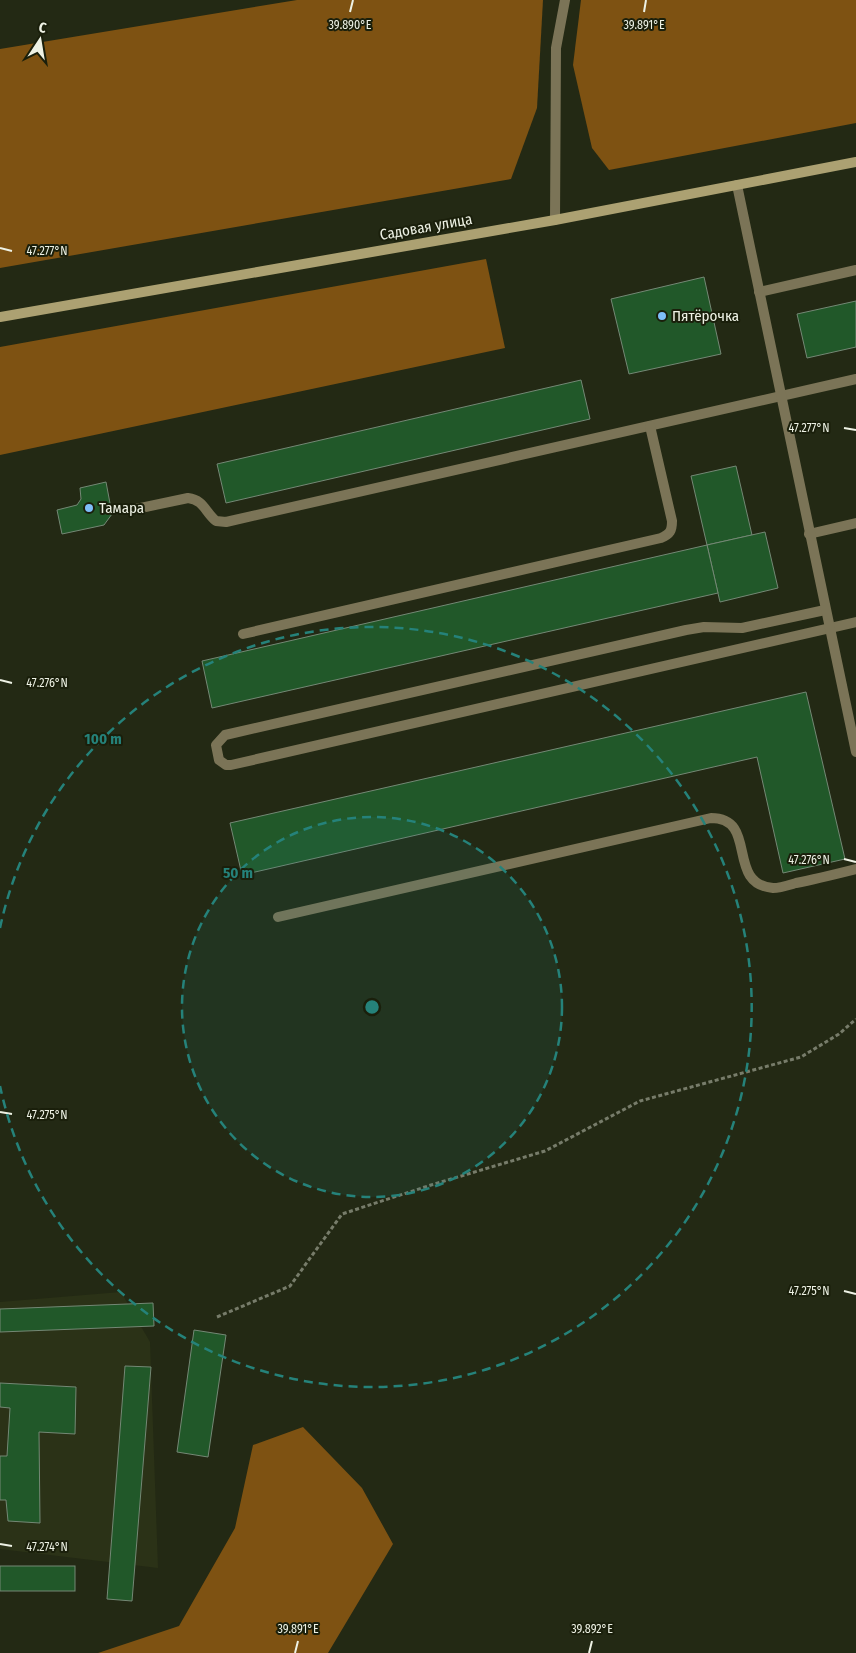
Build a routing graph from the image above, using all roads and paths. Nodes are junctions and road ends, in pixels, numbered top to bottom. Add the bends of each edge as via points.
1 (565, 0) edge
2 (856, 162) edge
3 (737, 185) junction
4 (555, 220) junction
5 (856, 270) edge
6 (759, 292) junction
7 (0, 317) edge
8 (856, 379) edge
9 (781, 396) junction
10 (650, 426) junction
11 (136, 510) dead end
12 (856, 524) edge
13 (809, 534) junction
14 (825, 610) junction
15 (856, 622) edge
16 (829, 628) junction
17 (243, 634) dead end
18 (856, 752) edge
19 (856, 869) edge
20 (278, 917) dead end
21 (856, 1019) edge
22 (217, 1317) dead end

1 - 4 street via 556,48
2 - 3 main road, Садовая улица
3 - 4 main road, Садовая улица
3 - 6 street
4 - 7 main road, Садовая улица
5 - 6 street
6 - 9 street
8 - 9 street
9 - 10 street
9 - 13 street
10 - 11 street via 226,522 216,521 194,498
10 - 17 street via 672,521 669,534
12 - 13 street
13 - 14 street
14 - 16 street
14 - 16 street via 742,628 686,630 225,735 216,745 219,760 226,765 231,764
15 - 16 street
16 - 18 street
19 - 20 street via 774,888 760,885 747,872 738,832 726,820 712,818
21 - 22 path via 839,1034 801,1057 640,1100 546,1151 342,1214 290,1286

